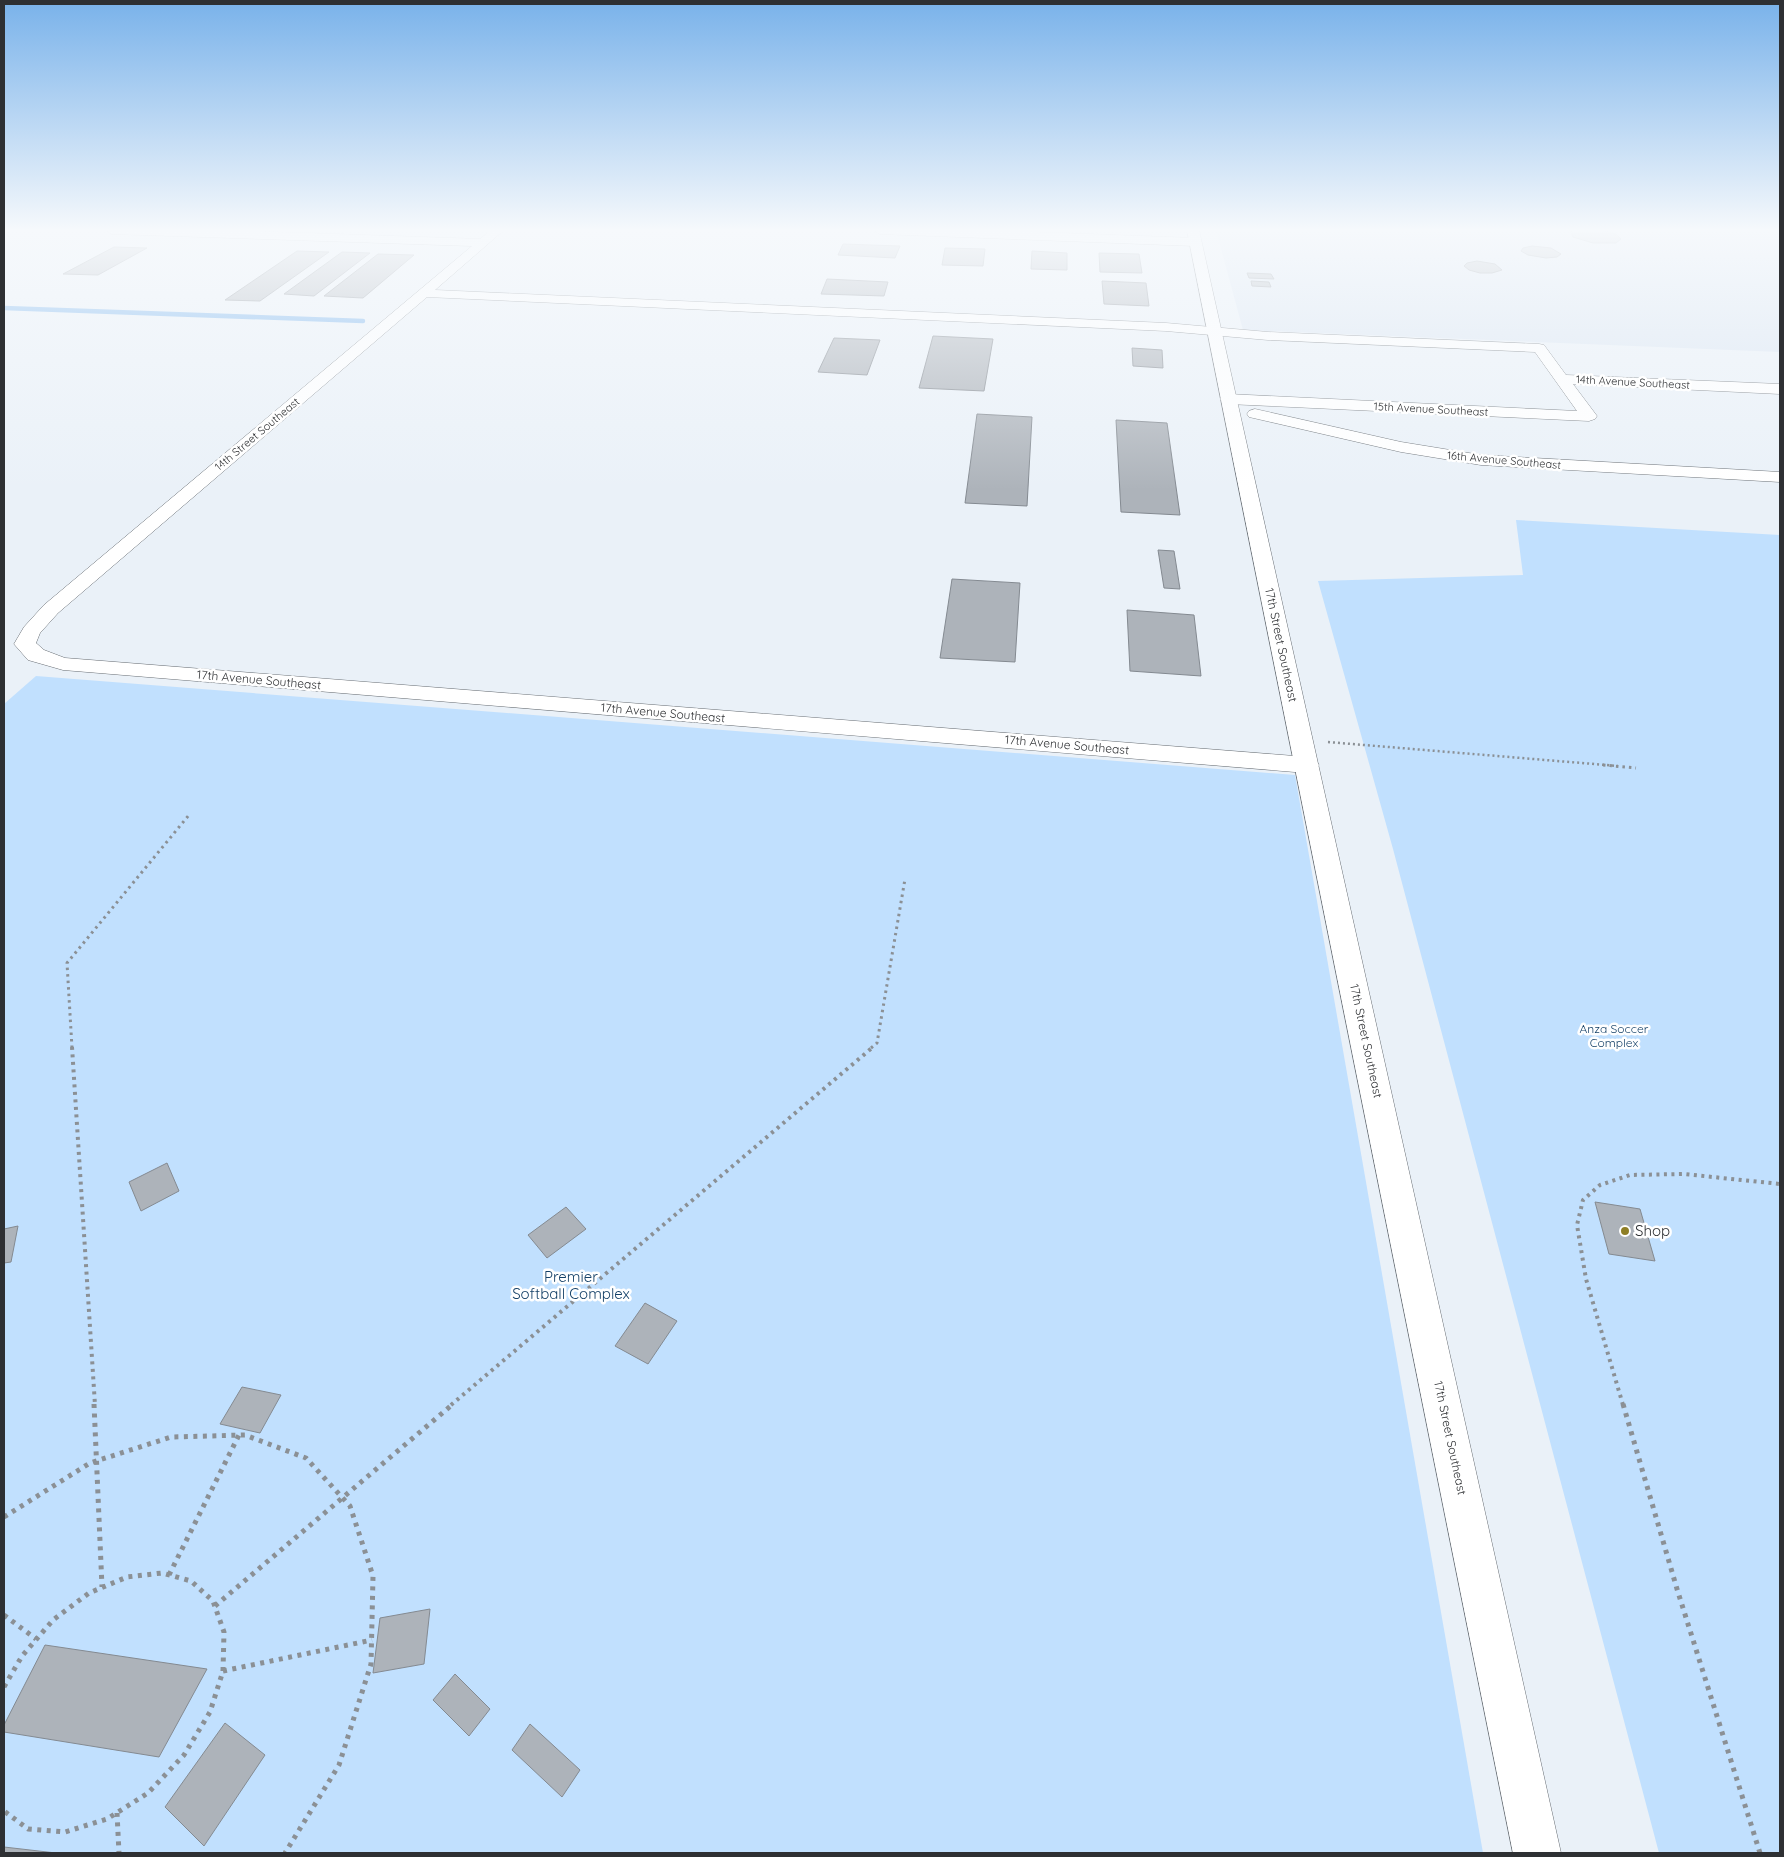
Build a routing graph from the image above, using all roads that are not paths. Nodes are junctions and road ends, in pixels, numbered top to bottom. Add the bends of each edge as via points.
1 (395, 317) edge
2 (916, 317) edge
3 (1211, 317) edge
4 (1214, 331) junction
5 (1562, 379) junction
6 (1780, 389) edge
7 (1230, 405) junction
8 (1780, 477) edge
9 (25, 644) joint
10 (1304, 752) junction
11 (1537, 1853) edge

1 - 9 street, 14th Street Southeast via 51,609 31,631
2 - 4 street, 14th Avenue Southeast
3 - 4 street, 17th Street Southeast
4 - 5 street, 14th Avenue Southeast via 1539,348
4 - 7 street, 17th Street Southeast
5 - 6 street, 14th Avenue Southeast
5 - 7 street, 15th Avenue Southeast via 1589,416
7 - 8 street, 16th Avenue Southeast via 1401,447 1481,460
7 - 10 street, 17th Street Southeast
9 - 10 street, 17th Avenue Southeast via 36,655 63,664
10 - 11 street, 17th Street Southeast

